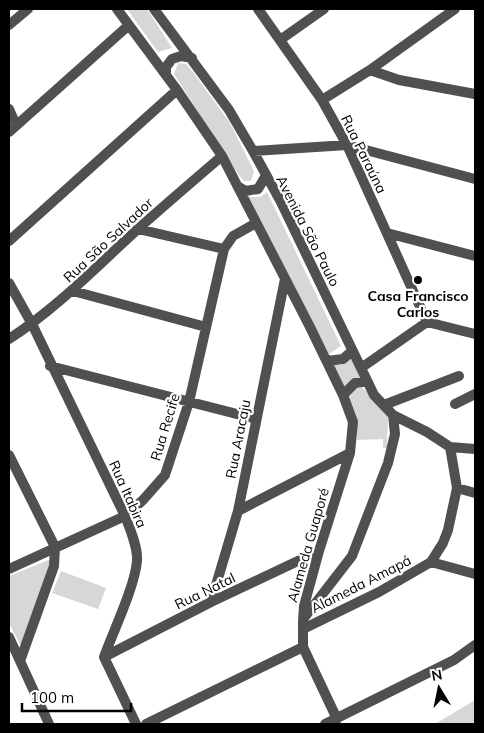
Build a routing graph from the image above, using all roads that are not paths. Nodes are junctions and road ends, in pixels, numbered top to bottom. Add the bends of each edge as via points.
1 (28, 9) edge
2 (116, 9) edge
3 (154, 9) edge
4 (258, 9) edge
5 (324, 9) edge
6 (455, 9) edge
7 (9, 25) edge
8 (129, 25) junction
9 (280, 40) junction
10 (192, 58) junction
11 (370, 70) junction
12 (166, 75) junction
13 (178, 90) junction
14 (475, 94) edge
15 (322, 100) junction
16 (9, 109) edge
17 (12, 128) edge
18 (347, 145) junction
19 (253, 151) junction
20 (222, 156) junction
21 (266, 177) junction
22 (475, 179) edge
23 (238, 187) junction
24 (256, 223) junction
25 (138, 229) junction
26 (387, 233) junction
27 (9, 241) edge
28 (224, 249) junction
29 (475, 256) edge
30 (285, 280) junction
31 (9, 282) edge
32 (73, 291) junction
33 (427, 322) junction
34 (32, 324) junction
35 (206, 327) junction
36 (475, 334) edge
37 (9, 339) edge
38 (352, 351) junction
39 (327, 361) junction
40 (50, 366) junction
41 (361, 368) junction
42 (459, 376) dead end
43 (368, 381) junction
44 (475, 394) edge
45 (343, 395) junction
46 (189, 402) junction
47 (455, 404) dead end
48 (384, 405) junction
49 (393, 415) junction
50 (256, 418) junction
51 (450, 447) junction
52 (475, 450) edge
53 (350, 453) junction
54 (9, 455) edge
55 (457, 488) junction
56 (475, 493) edge
57 (238, 512) junction
58 (125, 516) junction
59 (55, 547) junction
60 (319, 551) junction
61 (431, 562) junction
62 (9, 569) edge
63 (475, 574) edge
64 (212, 602) junction
65 (303, 625) junction
66 (9, 637) edge
67 (475, 645) edge
68 (303, 647) junction
69 (104, 658) junction
70 (20, 661) junction
71 (337, 719) junction
72 (50, 724) edge
73 (136, 724) edge
74 (146, 724) edge
75 (325, 724) edge

1 - 7 street
2 - 8 street
3 - 10 street, Avenida São Paulo
4 - 9 street, Rua Paraúna
5 - 9 street
6 - 11 street
8 - 12 street
8 - 17 street
9 - 15 street, Rua Paraúna
10 - 12 street via 181,56 172,59 166,67
10 - 19 street, Avenida São Paulo
11 - 14 street via 399,80
11 - 15 street
12 - 13 street
13 - 20 street
13 - 27 street
15 - 18 street, Rua Paraúna
16 - 17 street
18 - 19 street
18 - 22 street
18 - 26 street, Rua Paraúna
19 - 21 street, Avenida São Paulo
20 - 23 street
20 - 25 street, Rua São Salvador
21 - 23 street via 258,189 252,191
21 - 38 street, Avenida São Paulo
23 - 24 street
24 - 28 street via 234,236
24 - 30 street
25 - 28 street
25 - 32 street, Rua São Salvador
26 - 29 street
26 - 33 street, Rua Paraúna
28 - 35 street, Rua Recife
30 - 39 street
30 - 50 street, Rua Aracaju
31 - 34 street, Rua Itabira
32 - 34 street, Rua São Salvador
32 - 35 street
33 - 36 street
33 - 41 street
34 - 37 street, Rua São Salvador
34 - 40 street, Rua Itabira
35 - 46 street, Rua Recife
38 - 39 street via 343,359
38 - 41 street, Avenida São Paulo
39 - 45 street
40 - 46 street
40 - 58 street, Rua Itabira
41 - 43 street, Avenida São Paulo
42 - 48 street
43 - 45 street via 355,383
43 - 48 street, Avenida São Paulo via 374,395
44 - 47 street
45 - 53 street via 353,422
46 - 50 street
46 - 58 street, Rua Recife via 165,475
48 - 49 street, Avenida São Paulo
49 - 51 street, Avenida São Paulo
49 - 65 street via 395,434 388,463 352,556
50 - 57 street, Rua Aracaju
51 - 52 street
51 - 55 street, Alameda Amapá
53 - 57 street
53 - 60 street, Alameda Guaporé
54 - 59 street
55 - 56 street
55 - 61 street, Alameda Amapá via 448,530
57 - 64 street, Rua Aracaju
58 - 59 street, Rua Recife
58 - 69 street, Rua Itabira via 137,560 134,577
59 - 62 street, Rua Recife
59 - 70 street via 54,566
60 - 64 street, Rua Natal
60 - 65 street, Alameda Guaporé via 304,606
61 - 63 street
61 - 65 street, Alameda Amapá via 379,592
64 - 69 street, Rua Natal
65 - 68 street, Alameda Guaporé
66 - 70 street
67 - 71 street via 454,660
68 - 71 street
68 - 74 street
69 - 73 street
70 - 72 street
71 - 75 street

